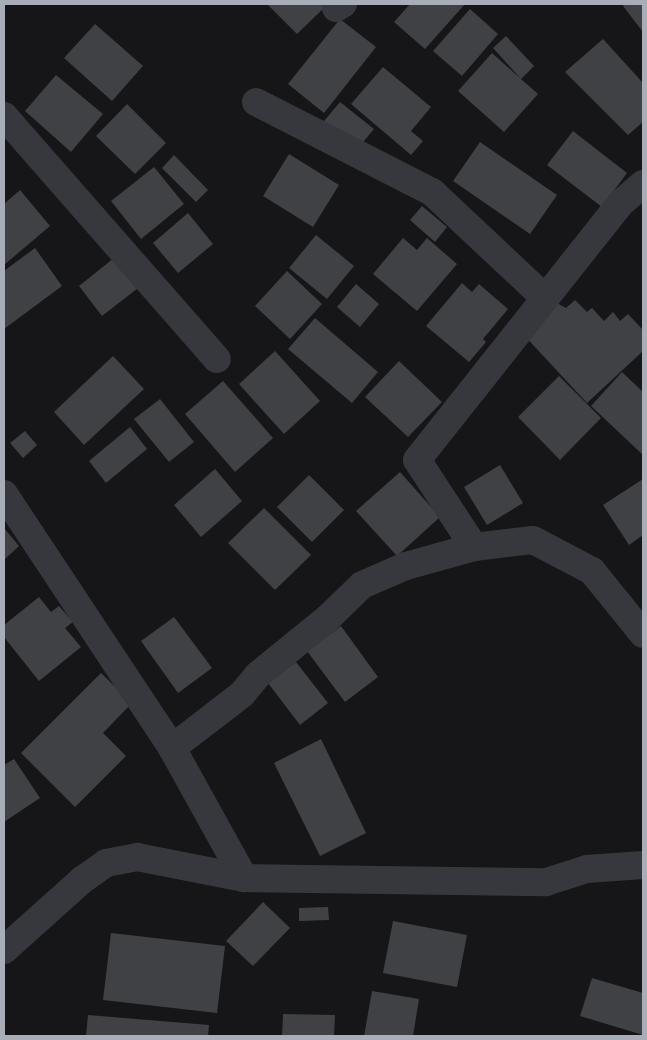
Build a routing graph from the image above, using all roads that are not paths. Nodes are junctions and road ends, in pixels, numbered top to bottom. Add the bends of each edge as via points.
1 (256, 102) dead end
2 (4, 116) edge
3 (643, 184) edge
4 (545, 298) junction
5 (217, 359) dead end
6 (4, 494) edge
7 (474, 547) junction
8 (643, 634) edge
9 (172, 748) junction
10 (643, 865) edge
11 (244, 878) junction
12 (4, 950) edge

1 - 4 street via 432,192
2 - 5 street
3 - 4 street via 621,203
4 - 7 street via 416,460
6 - 9 street
7 - 8 street via 533,540 592,571
7 - 9 street via 406,566 362,585 328,618 258,674 242,694
9 - 11 street
10 - 11 street via 587,870 546,882
11 - 12 street via 137,857 106,863 82,880

